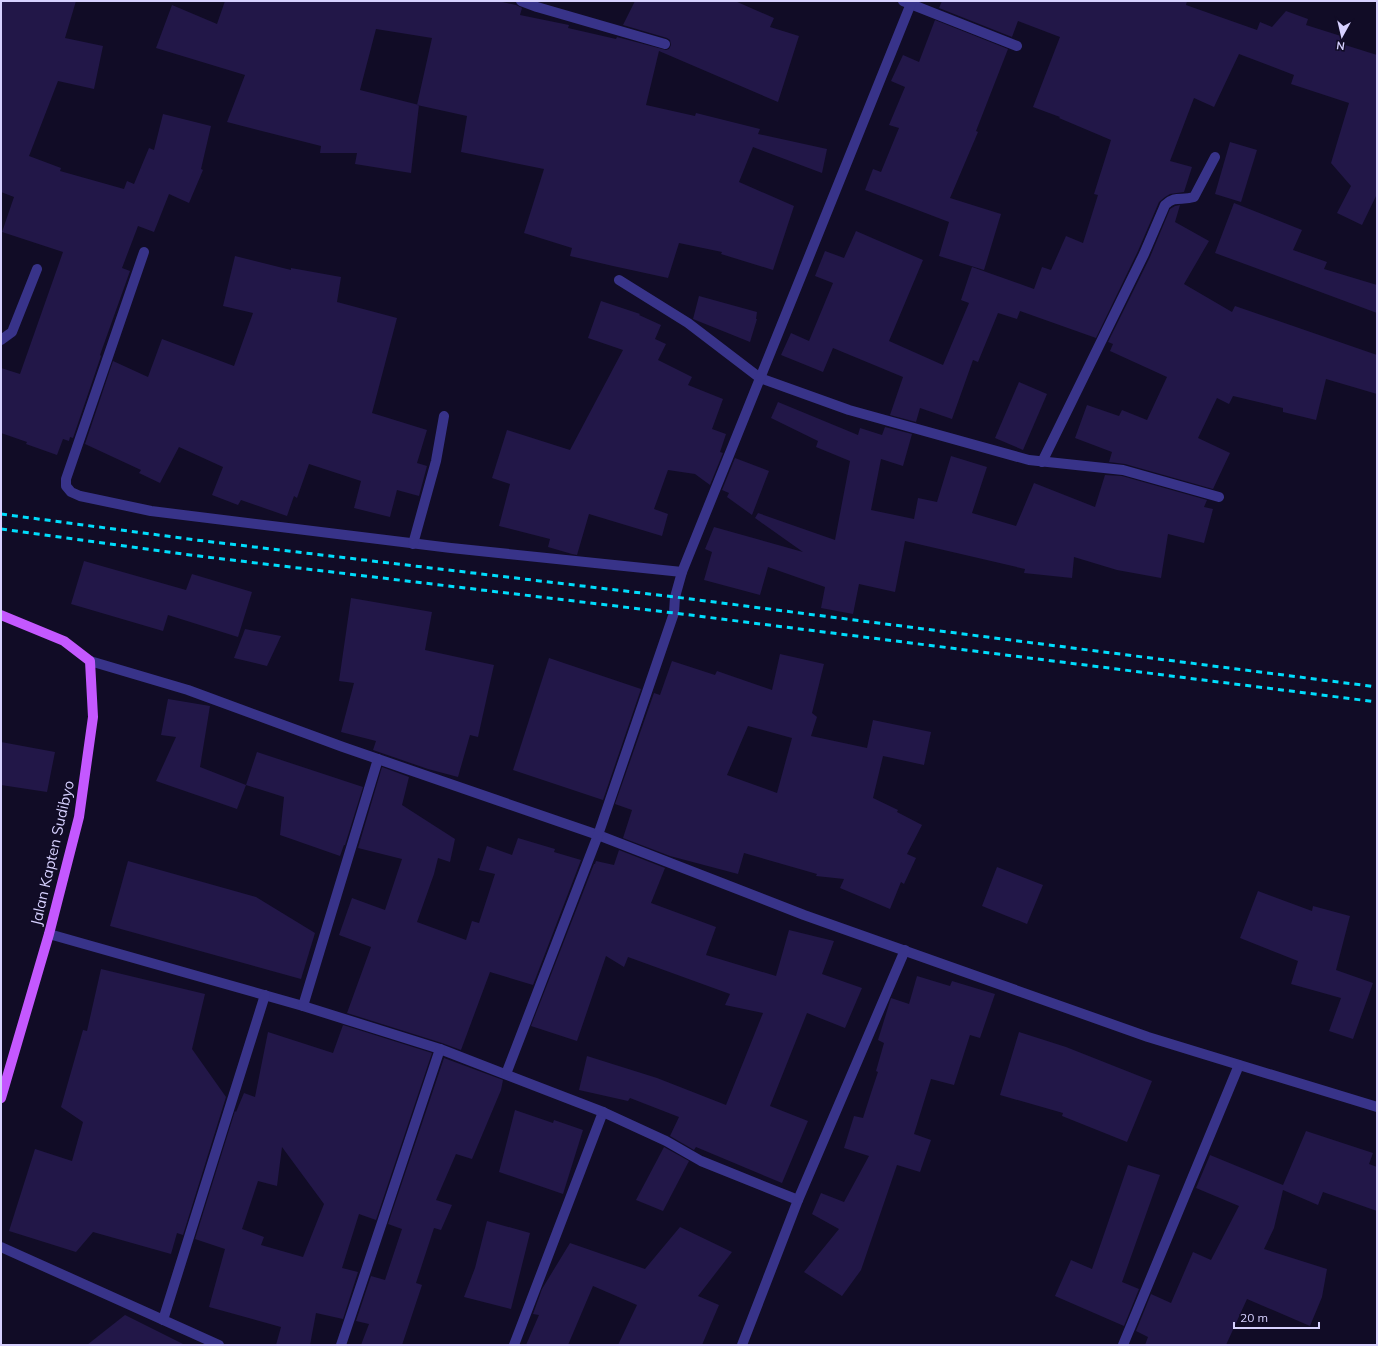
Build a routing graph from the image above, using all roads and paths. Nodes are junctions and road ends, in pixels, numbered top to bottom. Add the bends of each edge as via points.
1 (521, 1) edge
2 (909, 2) edge
3 (665, 44) dead end
4 (1017, 46) dead end
5 (1215, 157) dead end
6 (144, 252) dead end
7 (37, 269) dead end
8 (619, 280) dead end
9 (1, 340) edge
10 (760, 378) junction
11 (444, 416) dead end
12 (1042, 462) junction
13 (1219, 497) dead end
14 (413, 544) junction
15 (682, 572) junction
16 (1, 615) edge
17 (90, 661) junction
18 (378, 759) junction
19 (598, 835) junction
20 (49, 934) junction
21 (905, 950) junction
22 (265, 995) junction
23 (303, 1006) junction
24 (440, 1049) junction
25 (1239, 1065) junction
26 (506, 1074) junction
27 (1, 1098) edge
28 (1377, 1107) edge
29 (603, 1112) junction
30 (798, 1200) junction
31 (1, 1247) edge
32 (164, 1320) junction
33 (219, 1345) edge
34 (341, 1345) edge
35 (514, 1345) edge
36 (742, 1345) edge
37 (1123, 1345) edge

1 - 3 street
2 - 4 street
2 - 10 street
5 - 12 street via 1194,198 1174,199 1165,205 1144,254
6 - 14 street via 66,480 68,489 80,496 151,511
7 - 9 street via 12,332
8 - 10 street via 688,323
10 - 12 street via 849,410
10 - 15 street
11 - 14 street via 436,461
12 - 13 street via 1123,470
14 - 15 street
15 - 19 street via 675,597 674,613
16 - 17 main road via 64,641
17 - 18 street via 188,690
17 - 20 main road, Jalan Kapten Sudibyo via 93,717 84,784 79,817
18 - 19 street
18 - 23 street
19 - 21 street via 804,915
19 - 26 street
20 - 22 street
20 - 27 main road, Jalan Kapten Sudibyo
21 - 25 street via 1148,1037
21 - 30 street
22 - 23 street
22 - 32 street
23 - 24 street
24 - 26 street
24 - 34 street
25 - 28 street
25 - 37 street
26 - 29 street
29 - 30 street via 666,1141 701,1161
29 - 35 street
30 - 36 street
31 - 32 street
32 - 33 street

